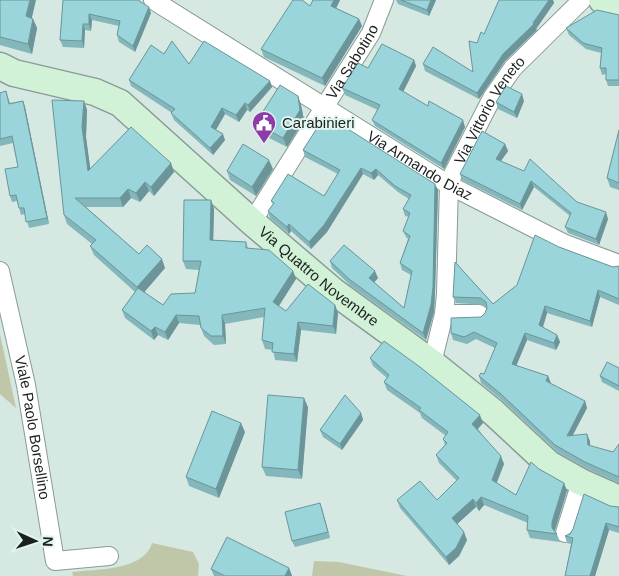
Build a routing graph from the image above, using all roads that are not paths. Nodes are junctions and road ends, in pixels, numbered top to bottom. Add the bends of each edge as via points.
1 (153, 0) edge
2 (384, 0) edge
3 (582, 0) edge
4 (602, 0) edge
5 (619, 7) edge
6 (4, 71) edge
7 (325, 108) junction
8 (449, 185) junction
9 (252, 222) junction
10 (619, 264) edge
11 (0, 271) edge
12 (444, 314) junction
13 (479, 314) dead end
14 (432, 362) junction
15 (581, 482) junction
16 (619, 499) edge
17 (565, 533) dead end
18 (109, 556) dead end

1 - 7 street, Via Armando Diaz
2 - 7 street, Via Sabotino via 371,33
3 - 8 street, Via Vittorio Veneto via 513,68 492,98
4 - 5 street
6 - 9 street, Via Quattro Novembre via 95,92 120,103
7 - 8 street, Via Armando Diaz
7 - 9 street, Via Sabotino
8 - 10 street, Via Armando Diaz via 565,244
8 - 12 street, Via Vittorio Veneto
9 - 14 street, Via Quattro Novembre via 334,291
11 - 18 street, Viale Paolo Borsellino via 26,385 55,561
12 - 13 street
12 - 14 street, Via Vittorio Veneto
14 - 15 street, Via Quattro Novembre via 549,464
15 - 16 street, Via Quattro Novembre
15 - 17 street

